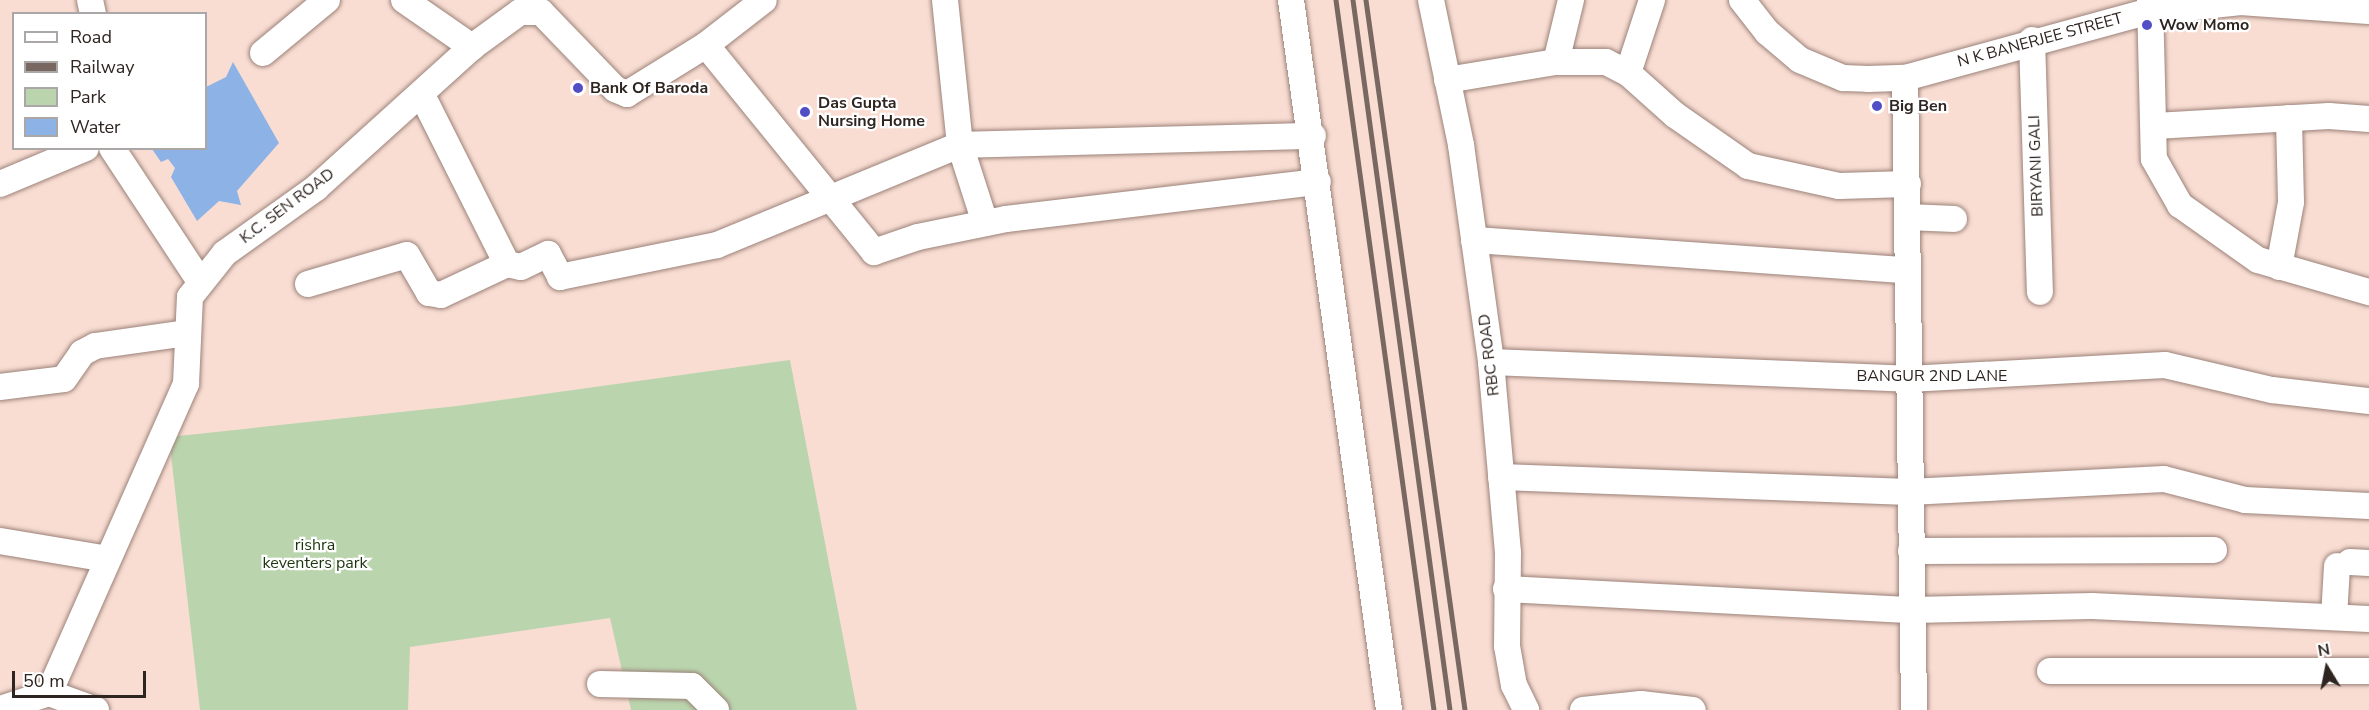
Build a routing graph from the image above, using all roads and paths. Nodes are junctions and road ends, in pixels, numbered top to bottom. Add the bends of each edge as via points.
1 (327, 0) edge
2 (765, 0) edge
3 (945, 0) edge
4 (1291, 0) edge
5 (1431, 0) edge
6 (1571, 0) edge
7 (1652, 0) edge
8 (1742, 0) edge
9 (2293, 3) edge
10 (420, 4) edge
11 (2148, 6) edge
12 (734, 9) edge
13 (2369, 11) edge
14 (2032, 40) junction
15 (706, 45) junction
16 (471, 47) junction
17 (263, 54) dead end
18 (1556, 62) junction
19 (1628, 73) junction
20 (1905, 78) junction
21 (1447, 80) junction
22 (422, 95) junction
23 (2289, 118) junction
24 (2369, 119) edge
25 (2155, 126) junction
26 (1312, 136) junction
27 (960, 145) junction
28 (81, 150) edge
29 (113, 150) edge
30 (1318, 182) junction
31 (0, 184) edge
32 (1908, 184) junction
33 (826, 197) junction
34 (1908, 217) junction
35 (1954, 219) dead end
36 (985, 223) junction
37 (1474, 240) junction
38 (507, 264) junction
39 (2279, 267) junction
40 (1907, 270) junction
41 (199, 280) junction
42 (308, 284) dead end
43 (2040, 292) dead end
44 (2369, 292) edge
45 (186, 333) junction
46 (1491, 362) junction
47 (1908, 379) junction
48 (0, 387) edge
49 (2369, 401) edge
50 (1501, 477) junction
51 (1909, 492) junction
52 (2369, 506) edge
53 (0, 541) edge
54 (2214, 550) dead end
55 (1911, 551) junction
56 (107, 559) junction
57 (2352, 564) edge
58 (1506, 590) junction
59 (1912, 610) junction
60 (2334, 617) junction
61 (2369, 619) edge
62 (2050, 670) dead end
63 (2369, 671) edge
64 (600, 684) dead end
65 (49, 693) junction
66 (0, 709) edge
67 (96, 710) edge
68 (716, 710) edge
69 (1389, 710) edge
70 (1526, 710) edge
71 (1583, 710) edge
72 (1692, 710) edge
73 (1914, 710) edge

1 - 17 street
2 - 12 street, K.C. SEN ROAD
3 - 27 street
4 - 26 street
5 - 21 street, RBC ROAD
6 - 18 street
7 - 19 street
8 - 20 street, N K BANERJEE STREET via 1784,48 1820,70 1843,78
9 - 11 street, N K BANERJEE STREET
9 - 13 street, N K BANERJEE STREET
10 - 16 street
11 - 14 street, N K BANERJEE STREET
11 - 25 street
12 - 15 street, K.C. SEN ROAD
14 - 20 street, N K BANERJEE STREET
14 - 43 street, BIRYANI GALI
15 - 16 street, K.C. SEN ROAD via 627,94 615,89 535,9 514,15
15 - 33 street
16 - 22 street, K.C. SEN ROAD
18 - 19 street via 1605,62
18 - 21 street
19 - 32 street via 1675,115 1748,166 1839,186
20 - 32 street
21 - 37 street, RBC ROAD
22 - 38 street
22 - 41 street, K.C. SEN ROAD
23 - 24 street
23 - 25 street
23 - 39 street via 2291,202
25 - 39 street via 2156,168 2184,209 2244,254
26 - 27 street
26 - 30 street
27 - 33 street
27 - 36 street
28 - 31 street
29 - 41 street
30 - 36 street
30 - 69 street
32 - 34 street
33 - 36 street via 874,252 918,237
33 - 38 street via 692,252 564,277 556,274 548,254 521,267
34 - 35 street
34 - 40 street
37 - 40 street
37 - 46 street, RBC ROAD
38 - 42 street via 441,295 429,292 407,255
39 - 44 street
40 - 47 street
41 - 45 street, K.C. SEN ROAD via 186,308
45 - 48 street via 95,346 82,353 64,379
45 - 56 street, K.C. SEN ROAD via 186,384
46 - 47 street, BANGUR 2ND LANE
46 - 50 street, RBC ROAD
47 - 49 street, BANGUR 2ND LANE via 2165,365 2272,390
47 - 51 street
50 - 51 street
50 - 58 street, RBC ROAD
51 - 52 street via 2164,479 2245,500
51 - 55 street
53 - 56 street
54 - 55 street
55 - 59 street
56 - 65 street, K.C. SEN ROAD
57 - 60 street
58 - 59 street
58 - 70 street, RBC ROAD via 1508,656 1514,686
59 - 60 street via 2092,606
59 - 73 street
60 - 61 street
62 - 63 street
64 - 68 street via 692,686
65 - 66 street
65 - 67 street
71 - 72 street via 1641,704

